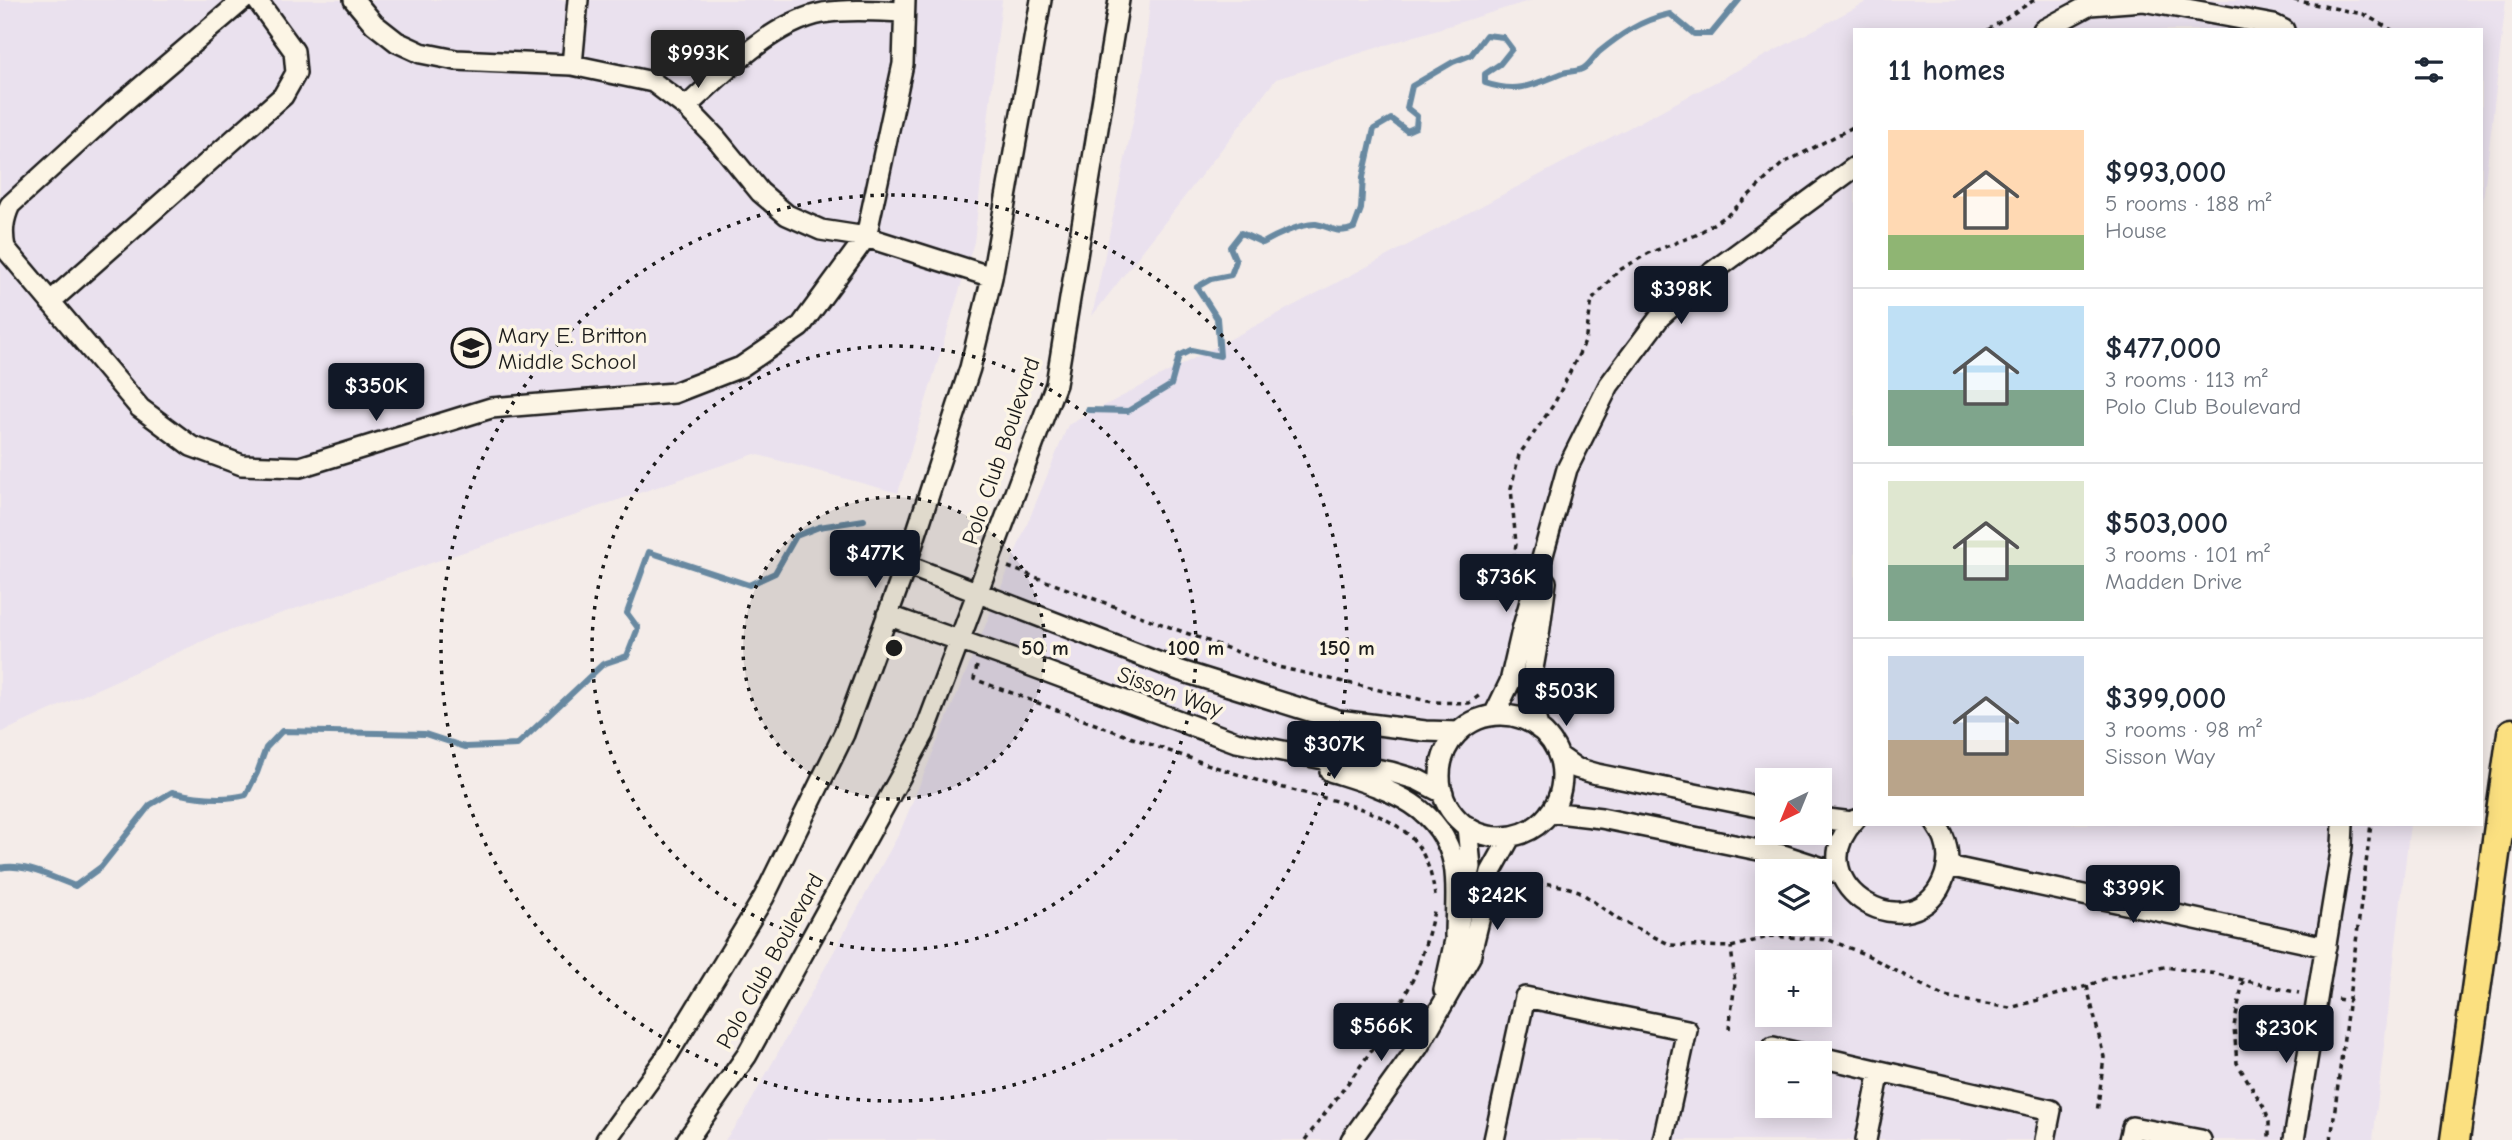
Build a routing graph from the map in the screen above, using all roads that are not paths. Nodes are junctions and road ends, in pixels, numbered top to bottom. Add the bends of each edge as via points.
1 (243, 0) edge
2 (257, 0) edge
3 (354, 0) edge
4 (578, 0) edge
5 (1041, 0) edge
6 (1119, 0) edge
7 (905, 6) edge
8 (2047, 28) edge
9 (2280, 28) edge
10 (572, 65) junction
11 (686, 107) junction
12 (1853, 168) edge
13 (866, 237) junction
14 (992, 277) junction
15 (50, 302) junction
16 (1552, 525) junction
17 (906, 565) junction
18 (978, 592) junction
19 (887, 615) junction
20 (959, 642) junction
21 (1494, 715) junction
22 (1539, 729) junction
23 (1459, 732) junction
24 (2512, 733) edge
25 (1236, 742) junction
26 (1559, 756) junction
27 (1443, 793) junction
28 (1755, 806) edge
29 (1550, 812) junction
30 (1832, 819) edge
31 (1853, 821) edge
32 (1853, 823) edge
33 (1467, 826) junction
34 (1938, 826) edge
35 (2343, 826) edge
36 (1511, 836) junction
37 (1948, 866) junction
38 (1841, 874) junction
39 (1455, 936) junction
40 (2326, 947) junction
41 (1441, 1005) junction
42 (1832, 1060) edge
43 (1880, 1071) junction
44 (606, 1140) edge
45 (687, 1140) edge
46 (1351, 1140) edge
47 (1494, 1140) edge
48 (1663, 1140) edge
49 (1866, 1140) edge
50 (2045, 1140) edge
51 (2129, 1140) edge
52 (2201, 1140) edge
53 (2294, 1140) edge
54 (2455, 1140) edge

1 - 15 street via 10,205 4,217 5,248
2 - 15 street via 294,51 296,73 283,96
3 - 10 street via 374,24 421,53 456,61
4 - 10 street
5 - 14 street, Polo Club Boulevard
6 - 18 street, Polo Club Boulevard via 1056,384
7 - 11 street via 820,14 793,23 740,58
7 - 13 street via 903,64
8 - 9 street via 2090,5 2143,1
10 - 11 street via 653,82
11 - 13 street via 760,192 787,215 821,230
12 - 16 street via 1700,281 1660,317 1591,417 1567,469
13 - 14 street
13 - 15 street via 800,327 741,367 674,393 491,408 300,467 242,465 191,446 139,408
14 - 17 street, Polo Club Boulevard via 970,368
16 - 21 street via 1510,682
16 - 22 street via 1530,685
17 - 18 street, Sisson Way
17 - 19 street, Polo Club Boulevard
18 - 20 street, Polo Club Boulevard
18 - 23 street, Sisson Way via 1181,671 1338,720
19 - 20 street, Sisson Way
19 - 44 street, Polo Club Boulevard via 844,734 764,897 667,1056
20 - 25 street, Sisson Way
20 - 45 street, Polo Club Boulevard via 924,734 747,1055
21 - 22 street via 1525,720
21 - 23 street via 1475,720
22 - 26 street
23 - 27 street via 1442,760
24 - 54 highway
25 - 27 street, Sisson Way via 1391,772
25 - 39 street via 1372,785 1412,803 1431,818 1454,866
26 - 28 street via 1576,768 1597,774
26 - 29 street via 1561,785
27 - 33 street via 1456,817
29 - 36 street via 1526,831
29 - 38 street via 1783,855
30 - 31 street
32 - 38 street via 1843,838
33 - 36 street via 1488,835
33 - 39 street via 1471,867
34 - 37 street
35 - 40 street
36 - 41 street via 1491,872 1470,957
37 - 38 street via 1931,898 1898,912 1880,911 1863,903
37 - 40 street
39 - 41 street
40 - 53 street
41 - 46 street via 1418,1047
42 - 43 street
43 - 49 street
43 - 50 street via 2051,1110
47 - 48 street via 1525,997 1687,1030
51 - 52 street via 2132,1127

